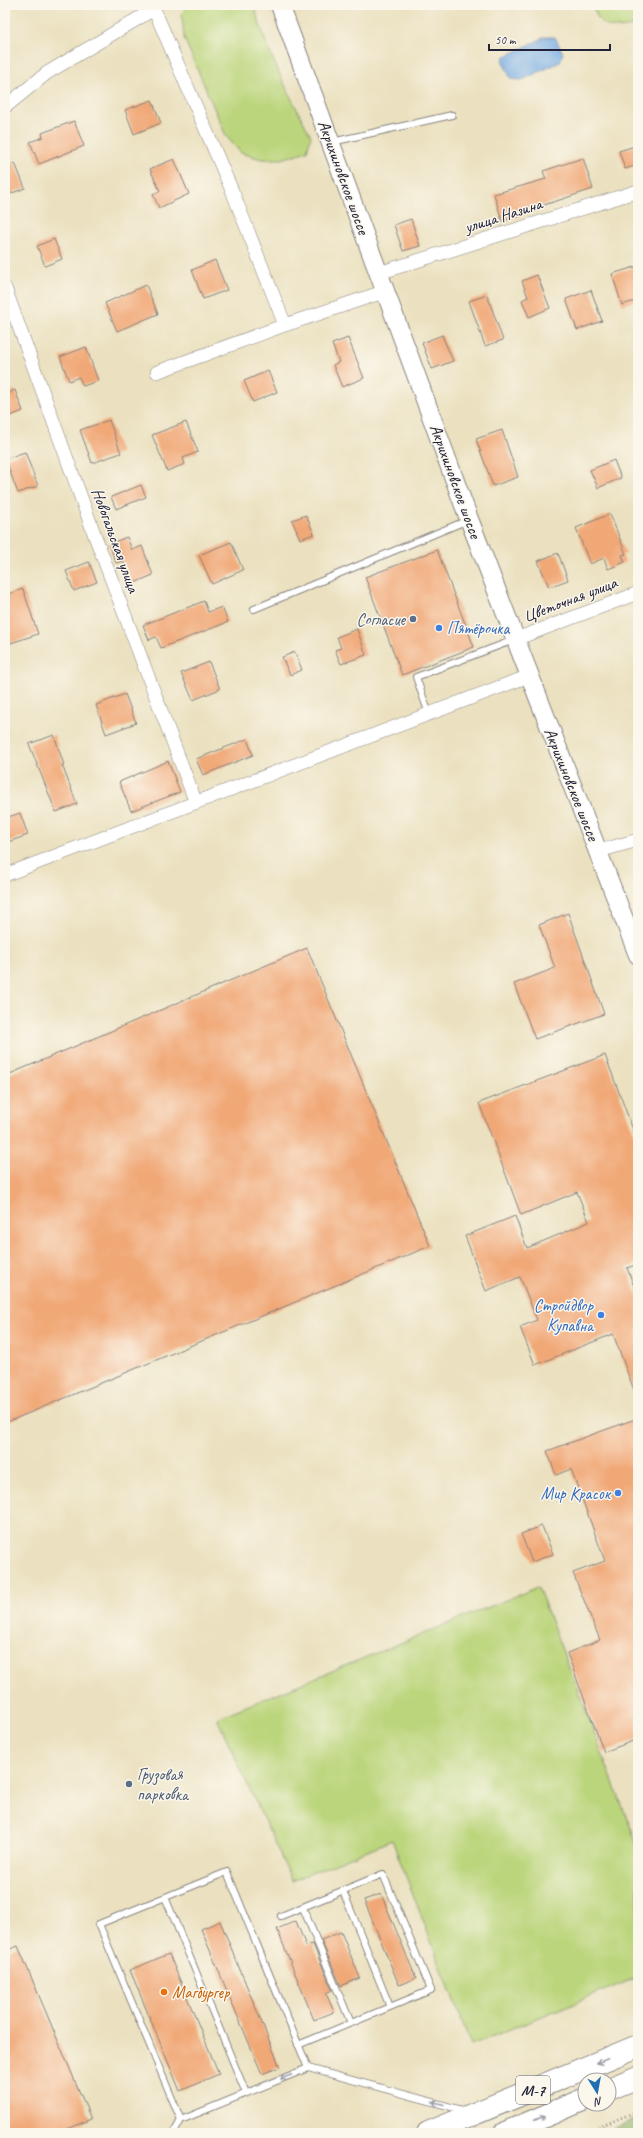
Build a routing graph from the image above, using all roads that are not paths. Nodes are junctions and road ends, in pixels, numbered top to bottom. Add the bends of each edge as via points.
1 (280, 5) edge
2 (157, 7) edge
3 (5, 107) edge
4 (452, 115) dead end
5 (331, 143) junction
6 (638, 191) edge
7 (379, 273) junction
8 (5, 288) edge
9 (386, 292) junction
10 (285, 325) junction
11 (157, 372) dead end
12 (469, 519) junction
13 (638, 593) edge
14 (254, 609) dead end
15 (516, 639) junction
16 (529, 676) junction
17 (429, 714) junction
18 (196, 803) junction
19 (638, 840) edge
20 (599, 851) junction
21 (5, 875) edge
22 (638, 955) edge
23 (343, 1891) junction
24 (165, 1897) junction
25 (303, 1908) junction
26 (282, 1916) dead end
27 (390, 2007) junction
28 (351, 2023) junction
29 (298, 2045) junction
30 (638, 2046) edge
31 (308, 2068) junction
32 (638, 2077) edge
33 (617, 2086) edge
34 (246, 2093) junction
35 (577, 2102) edge
36 (476, 2113) junction
37 (181, 2120) junction
38 (174, 2133) edge
39 (428, 2133) edge
40 (504, 2133) edge

1 - 5 main road, Акрихиновское шоссе
2 - 3 street via 47,73
2 - 10 street
4 - 5 lane
5 - 7 main road, Акрихиновское шоссе
6 - 7 street, улица Назина
7 - 9 main road, Акрихиновское шоссе
8 - 18 street, Новогальская улица
9 - 10 street
9 - 12 main road, Акрихиновское шоссе
10 - 11 street
12 - 14 lane
12 - 15 main road, Акрихиновское шоссе
13 - 15 street, Цветочная улица
15 - 16 main road, Акрихиновское шоссе
15 - 17 lane via 416,677
16 - 17 street
16 - 20 main road, Акрихиновское шоссе
17 - 18 street
18 - 21 street
19 - 20 street
20 - 22 main road, Акрихиновское шоссе
23 - 25 lane
23 - 27 lane
23 - 27 lane via 383,1874 431,1990
24 - 29 lane via 227,1872
24 - 34 lane
24 - 37 lane via 99,1924
25 - 26 lane
25 - 28 lane
27 - 28 lane
28 - 29 lane
29 - 31 lane
30 -> 36 highway, М-7
31 -> 34 lane
36 -> 31 lane
32 - 33 highway
34 - 37 lane
40 -> 35 highway, М-7
36 - 39 highway, М-7
37 - 38 lane

